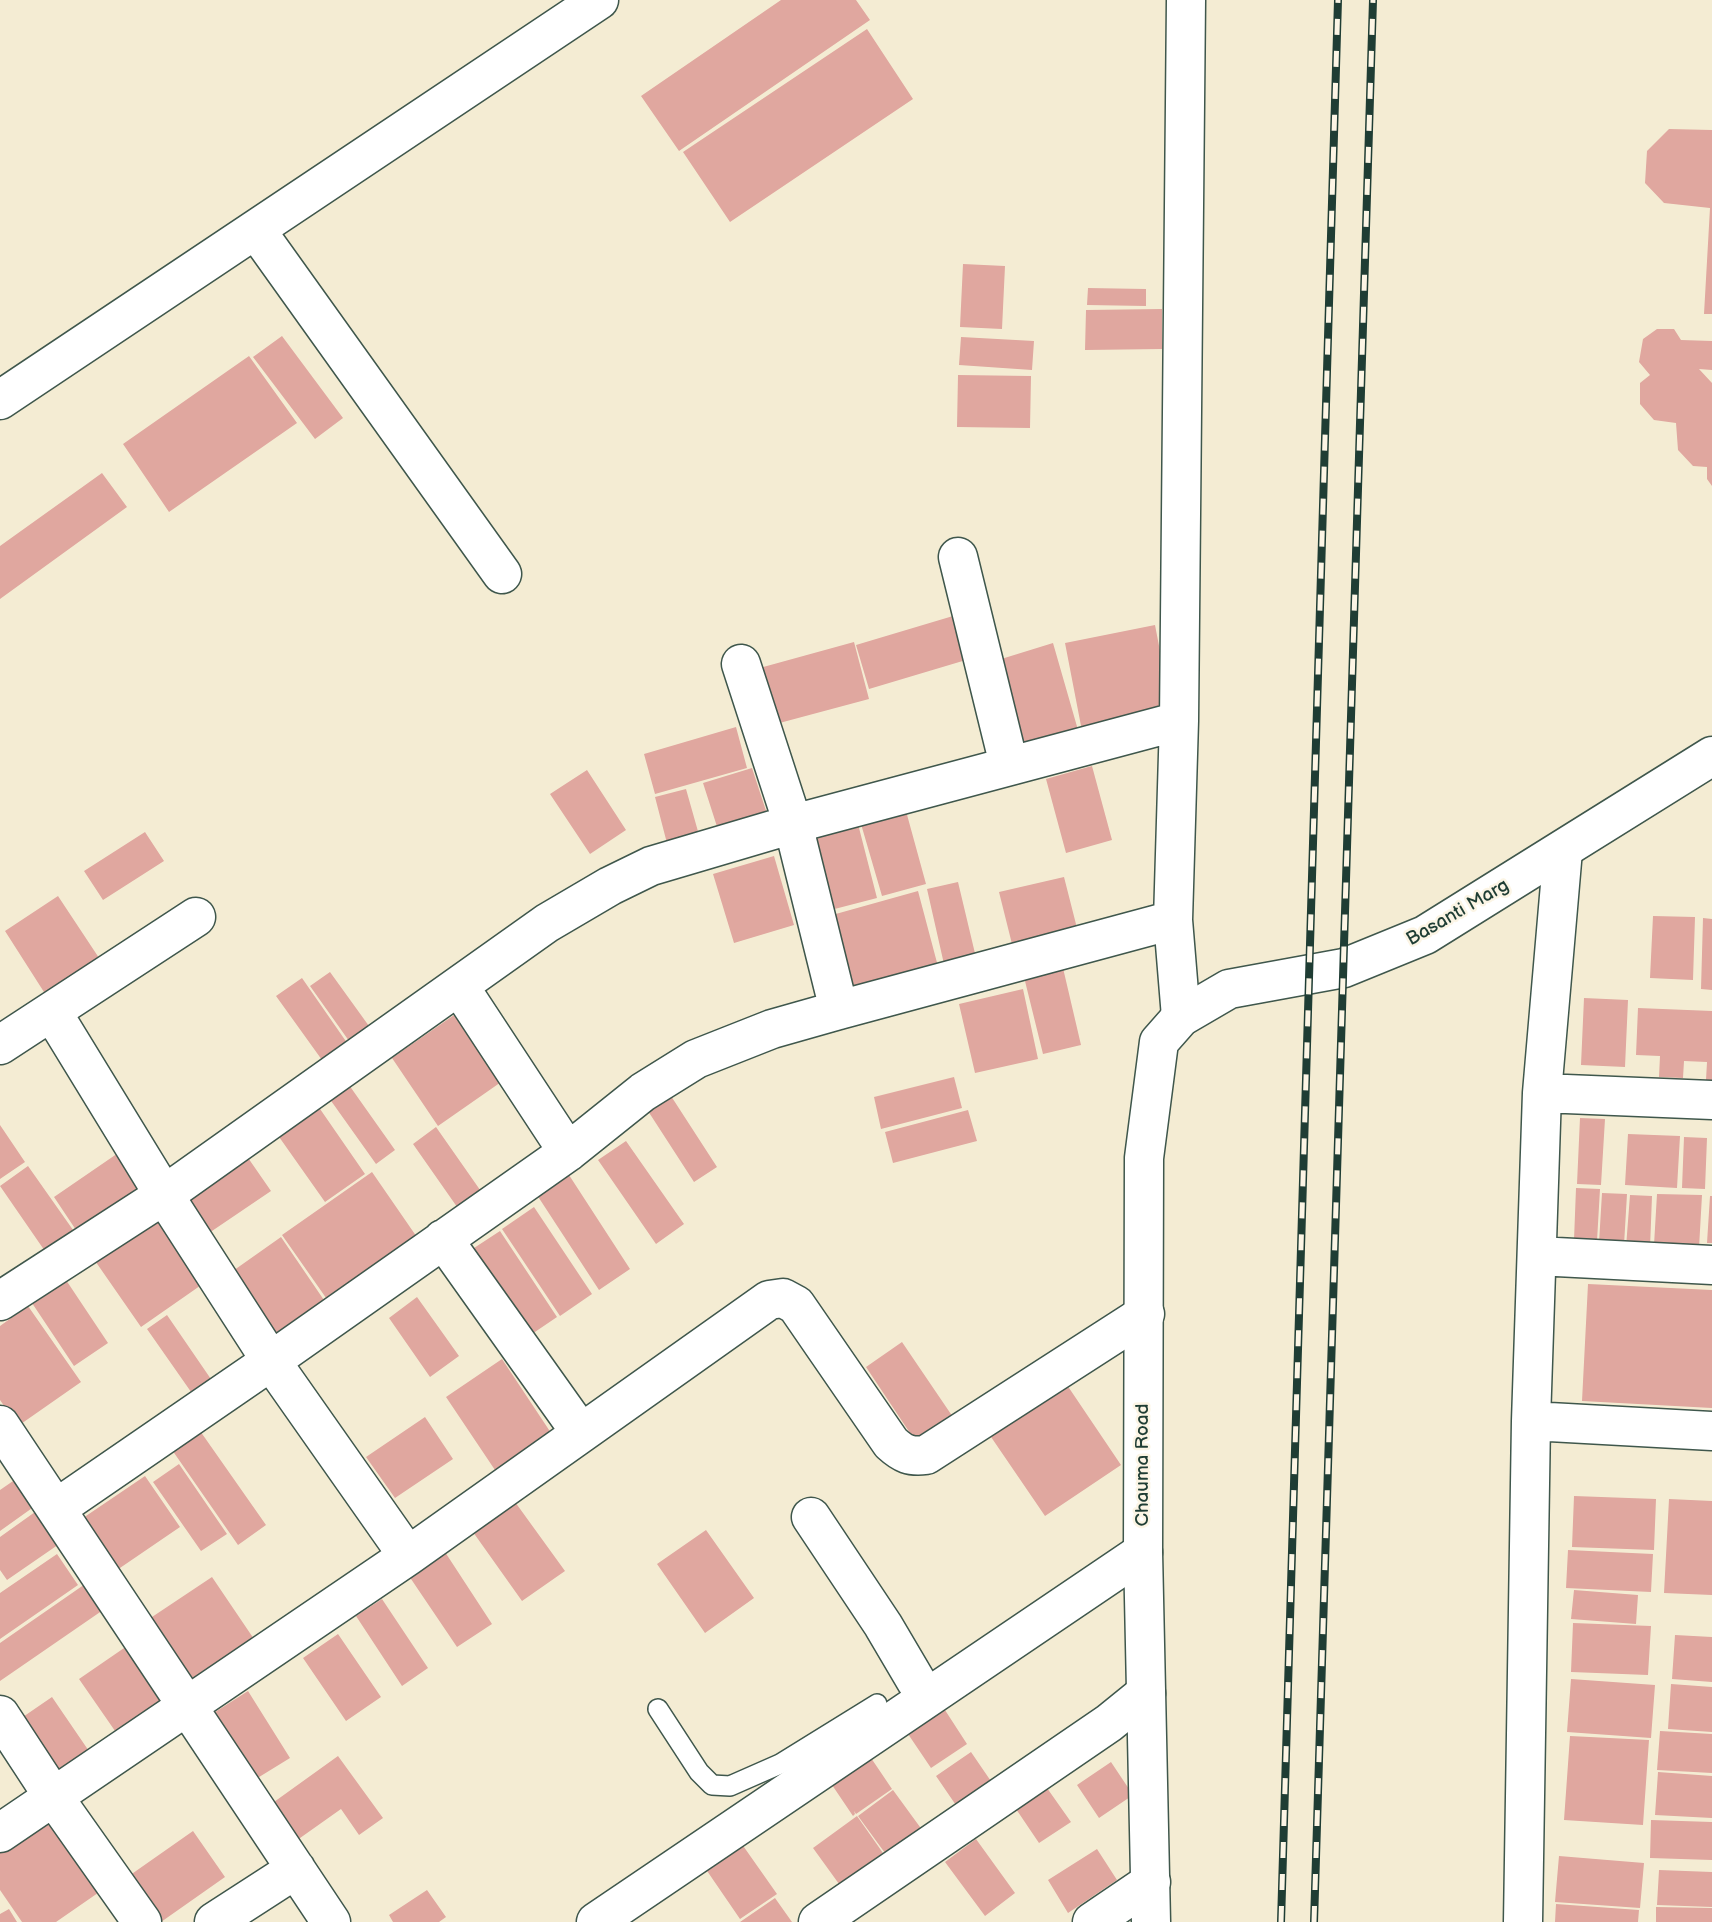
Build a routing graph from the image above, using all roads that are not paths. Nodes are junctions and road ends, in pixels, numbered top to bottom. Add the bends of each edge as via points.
1 (599, 0) edge
2 (1186, 0) edge
3 (256, 230) junction
4 (0, 400) edge
5 (958, 557) dead end
6 (502, 573) dead end
7 (741, 664) dead end
8 (1179, 721) junction
9 (1712, 756) edge
10 (1009, 765) junction
11 (793, 824) junction
12 (1563, 850) junction
13 (195, 916) dead end
14 (1173, 920) junction
15 (459, 986) junction
16 (839, 1010) junction
17 (52, 1012) junction
18 (1181, 1017) junction
19 (0, 1045) edge
20 (1542, 1093) junction
21 (1712, 1100) edge
22 (568, 1152) junction
23 (164, 1195) junction
24 (443, 1239) junction
25 (1537, 1256) junction
26 (1712, 1265) edge
27 (0, 1301) edge
28 (1144, 1314) junction
29 (271, 1361) junction
30 (1531, 1422) junction
31 (0, 1424) edge
32 (1712, 1431) edge
33 (581, 1433) junction
34 (57, 1508) junction
35 (811, 1517) dead end
36 (1143, 1552) junction
37 (408, 1556) junction
38 (957, 1653) dead end
39 (1146, 1693) junction
40 (902, 1696) junction
41 (187, 1707) junction
42 (658, 1709) dead end
43 (0, 1715) edge
44 (53, 1796) junction
45 (0, 1833) edge
46 (296, 1869) junction
47 (1151, 1882) junction
48 (142, 1922) edge
49 (214, 1922) edge
50 (331, 1922) edge
51 (596, 1922) edge
52 (818, 1922) edge
53 (1092, 1922) edge
54 (1151, 1922) edge
55 (1523, 1922) edge

1 - 3 street
2 - 8 street
3 - 4 street
3 - 6 street
5 - 10 street
7 - 11 street
8 - 10 street
8 - 14 street
9 - 12 street, Basanti Marg
10 - 11 street
11 - 15 street via 641,871 610,886 547,923
11 - 16 street
12 - 18 street, Basanti Marg via 1425,935 1344,968 1228,989
12 - 20 street
13 - 17 street
14 - 16 street
14 - 18 street
15 - 22 street
15 - 23 street
16 - 22 street via 772,1029 696,1059 643,1092
17 - 19 street
17 - 23 street
18 - 28 street, Chauma Road via 1159,1042 1149,1104 1144,1157
20 - 21 street
20 - 25 street
22 - 24 street
23 - 27 street
23 - 29 street
24 - 29 street
24 - 33 street
25 - 26 street
25 - 30 street
28 - 33 street via 926,1455 913,1457 891,1443 796,1305 783,1298 769,1300
28 - 36 street, Chauma Road
29 - 34 street
29 - 37 street
30 - 32 street
30 - 55 street
31 - 34 street
33 - 37 street
34 - 41 street
35 - 40 street via 883,1625
36 - 39 street, Chauma Road
36 - 40 street
37 - 41 street
38 - 40 street
39 - 47 street, Chauma Road
39 - 52 street
40 - 42 lane via 780,1764 730,1786 712,1785 699,1772
40 - 51 street
41 - 44 street
41 - 46 street
43 - 44 street
44 - 45 street
44 - 48 street
46 - 49 street
46 - 50 street
47 - 53 street
47 - 54 street, Chauma Road

